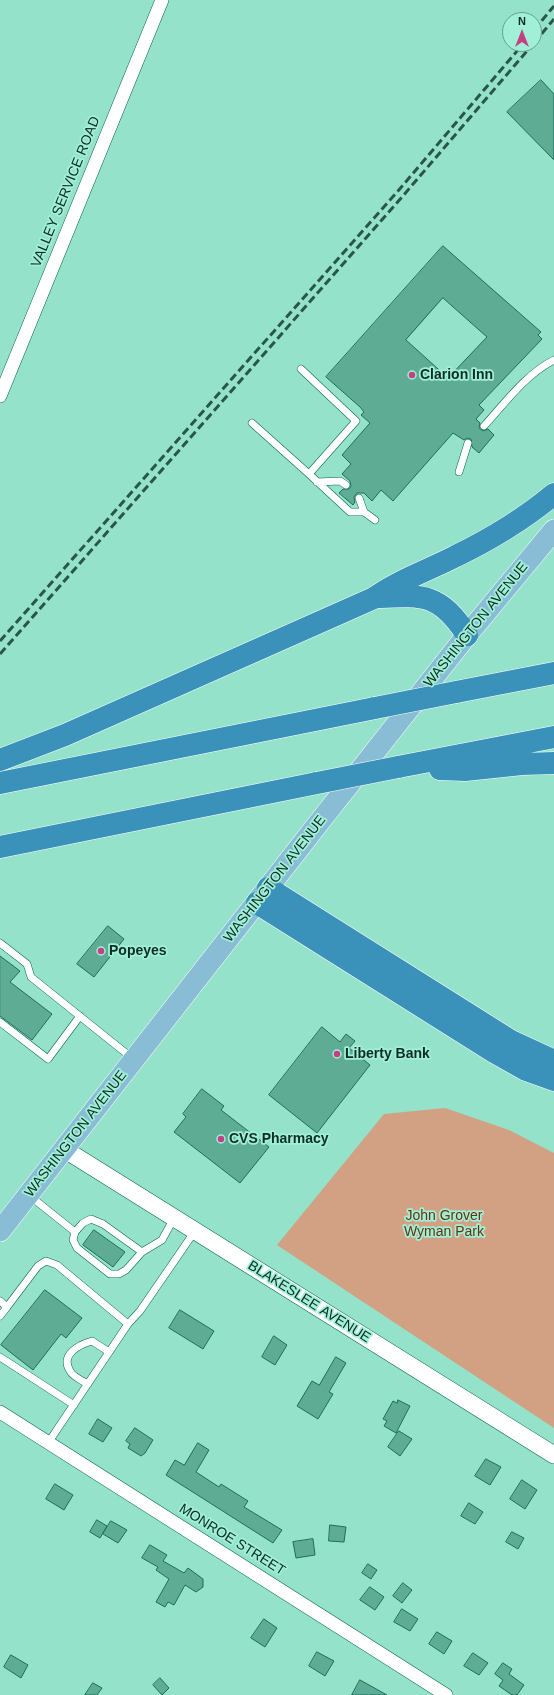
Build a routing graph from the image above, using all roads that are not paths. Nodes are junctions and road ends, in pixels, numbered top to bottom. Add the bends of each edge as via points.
1 (162, 0) edge
2 (554, 360) edge
3 (301, 369) dead end
4 (0, 396) edge
5 (252, 423) dead end
6 (484, 426) dead end
7 (468, 444) dead end
8 (459, 472) dead end
9 (309, 474) junction
10 (317, 482) junction
11 (346, 485) dead end
12 (554, 494) edge
13 (359, 498) dead end
14 (364, 512) junction
15 (376, 520) dead end
16 (554, 530) edge
17 (374, 598) junction
18 (467, 635) junction
19 (554, 673) edge
20 (554, 737) edge
21 (0, 760) edge
22 (554, 763) edge
23 (405, 766) junction
24 (0, 783) edge
25 (0, 847) edge
26 (263, 896) junction
27 (0, 943) edge
28 (80, 1016) junction
29 (0, 1022) edge
30 (134, 1060) junction
31 (554, 1062) edge
32 (554, 1080) edge
33 (64, 1149) junction
34 (29, 1194) junction
35 (174, 1218) junction
36 (0, 1231) edge
37 (195, 1231) junction
38 (76, 1232) junction
39 (142, 1252) junction
40 (0, 1301) edge
41 (7, 1307) junction
42 (0, 1316) edge
43 (128, 1324) junction
44 (109, 1352) junction
45 (0, 1357) edge
46 (88, 1384) junction
47 (74, 1405) junction
48 (0, 1412) edge
49 (48, 1443) junction
50 (554, 1455) edge
51 (446, 1695) edge

1 - 4 street, VALLEY SERVICE ROAD
2 - 6 lane via 545,364 518,388
3 - 9 lane via 356,421
5 - 9 lane
7 - 8 lane
9 - 10 lane
10 - 11 lane via 340,481
10 - 14 lane via 350,512
12 - 17 highway via 500,533
13 - 14 lane
14 - 15 lane
16 - 18 main road, WASHINGTON AVENUE
17 - 18 highway via 410,595 431,600 450,612
17 - 21 highway via 90,724
18 - 26 main road, WASHINGTON AVENUE
19 - 24 highway, bridge
20 - 23 highway
22 - 23 highway via 452,770
23 - 25 highway, bridge
26 - 30 main road, WASHINGTON AVENUE
26 - 31 highway via 511,1041
26 - 32 highway via 500,1056 526,1070
27 - 28 lane via 27,964 31,976
28 - 29 lane via 48,1059
28 - 30 lane
30 - 33 main road, WASHINGTON AVENUE
33 - 34 main road, WASHINGTON AVENUE
33 - 35 street, BLAKESLEE AVENUE
34 - 36 main road, WASHINGTON AVENUE
34 - 38 lane
35 - 37 street, BLAKESLEE AVENUE
35 - 39 lane via 162,1240
37 - 43 lane via 140,1311
37 - 50 street, BLAKESLEE AVENUE
38 - 39 lane via 83,1223 91,1219 103,1224
38 - 39 lane via 73,1240 77,1248 110,1274 119,1274 126,1270
40 - 41 lane
41 - 42 lane
41 - 43 lane via 38,1266 46,1261 57,1265
43 - 44 lane
44 - 46 lane
44 - 46 lane via 92,1341 73,1349 67,1364 70,1373
45 - 47 lane
46 - 47 lane
47 - 49 lane
48 - 49 street, MONROE STREET
49 - 51 street, MONROE STREET

